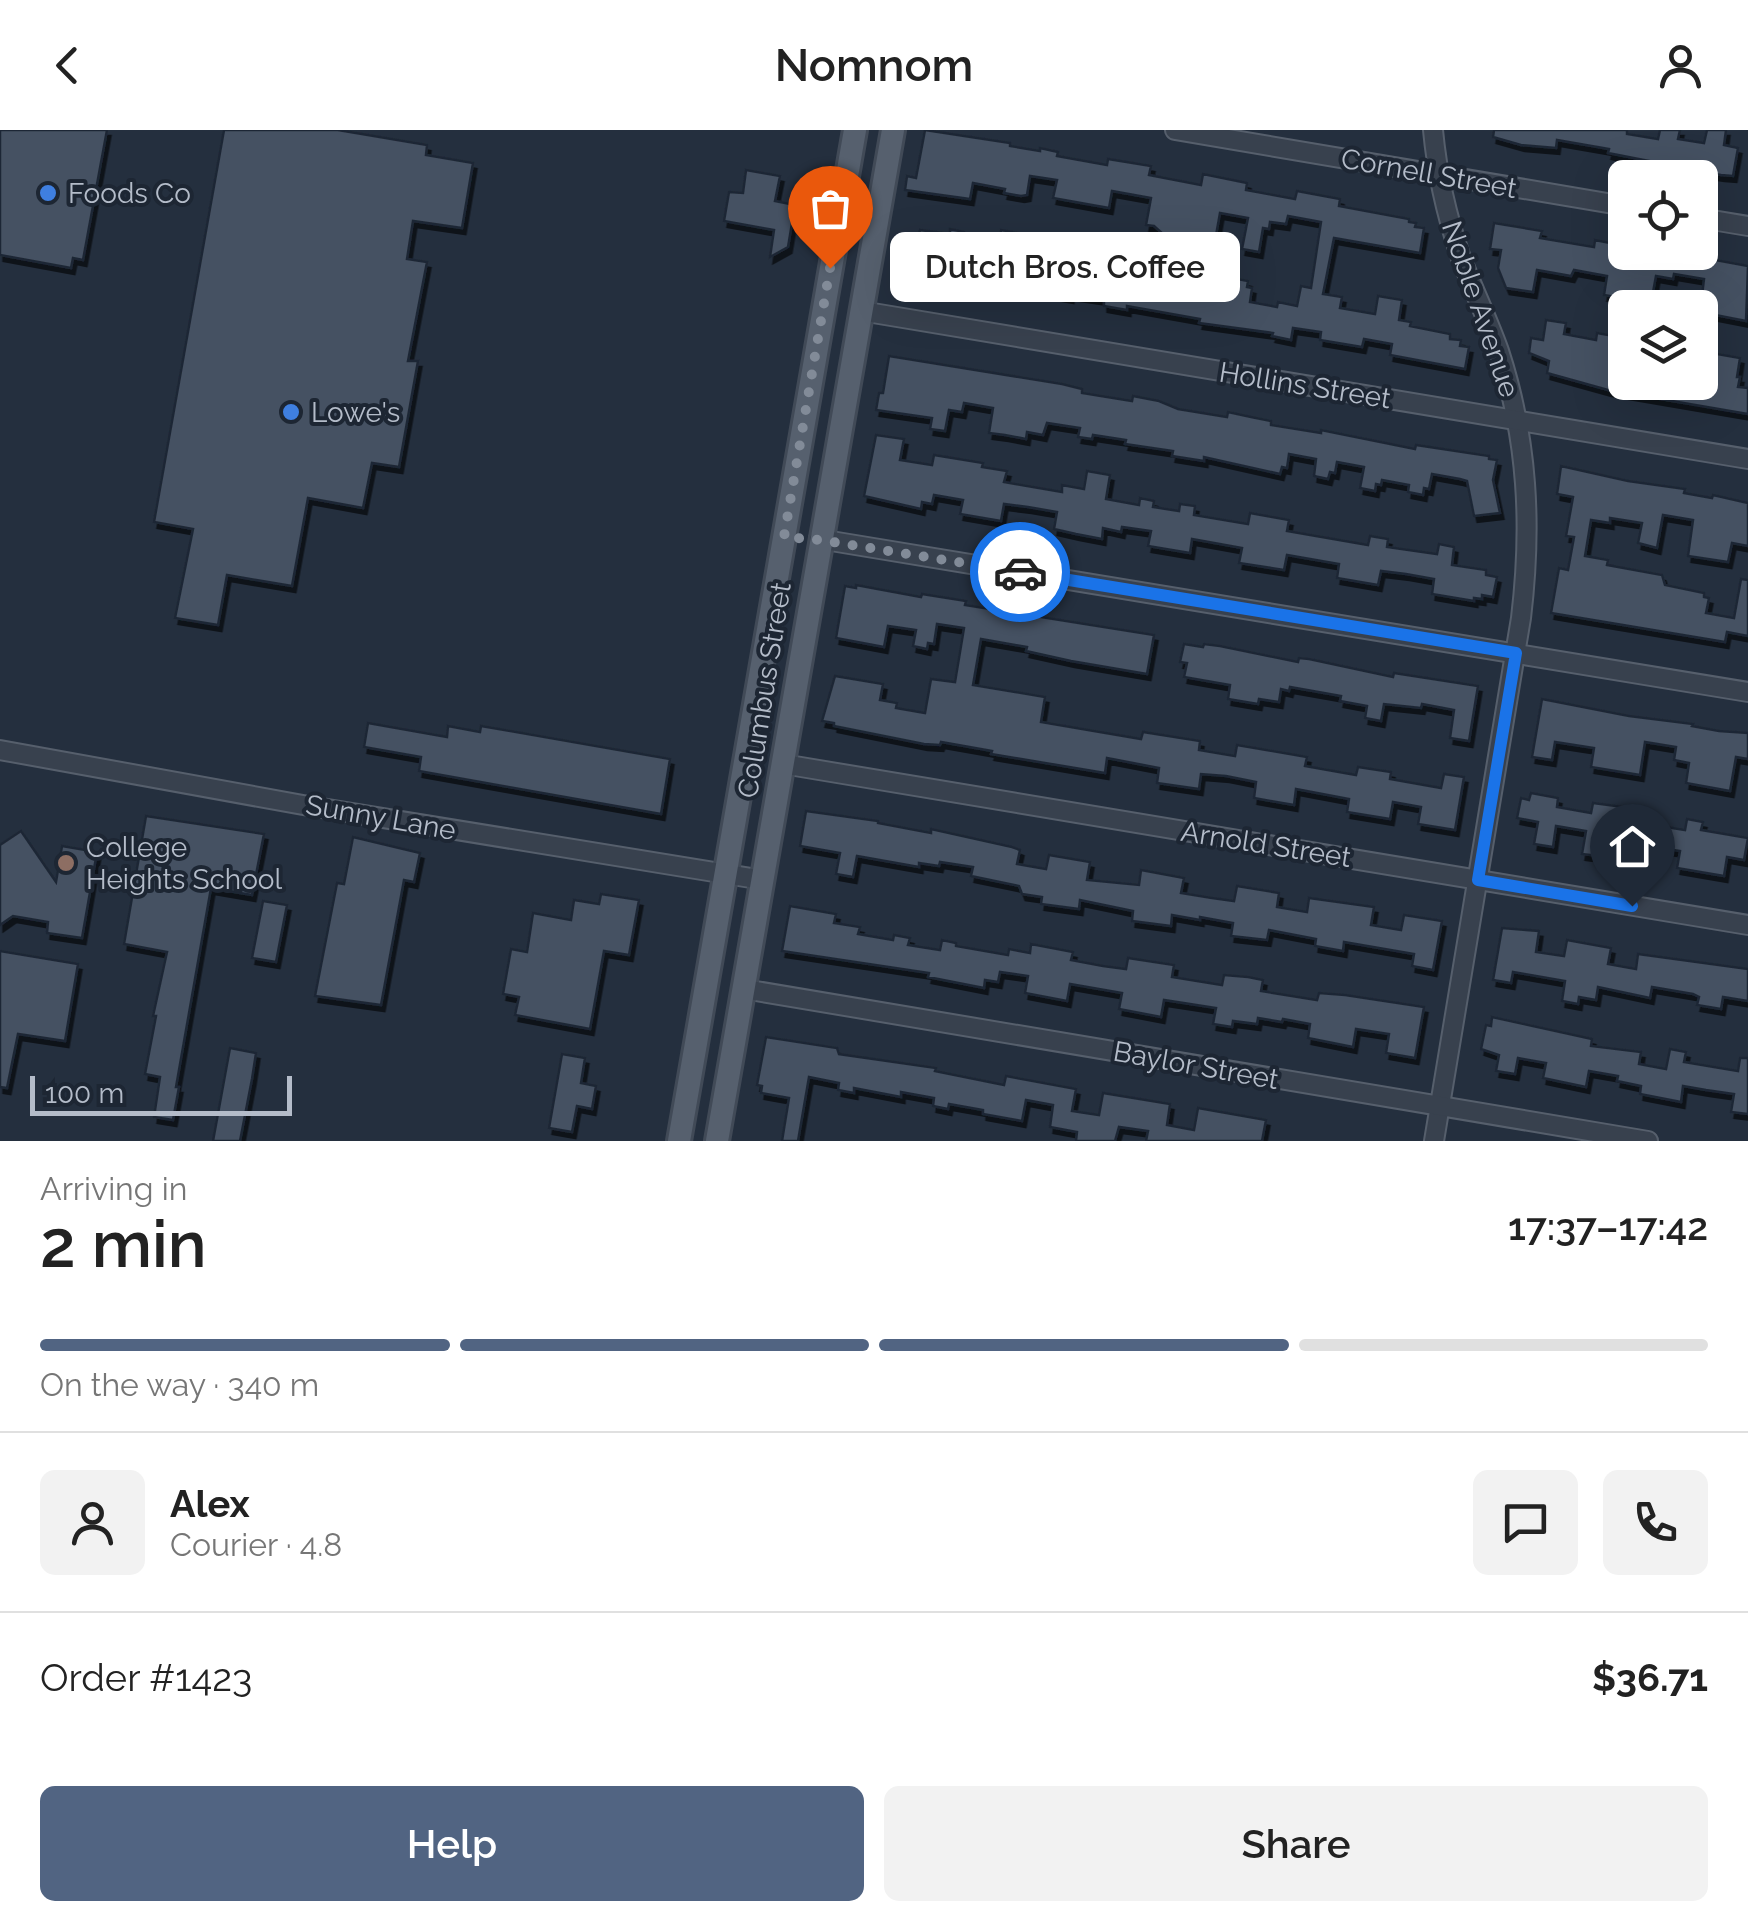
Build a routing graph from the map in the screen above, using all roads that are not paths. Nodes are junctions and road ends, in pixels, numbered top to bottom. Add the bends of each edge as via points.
1 (855, 130) edge
2 (893, 130) edge
3 (1175, 130) edge
4 (1433, 130) edge
5 (1439, 175) junction
6 (1608, 203) edge
7 (1718, 221) edge
8 (1748, 226) edge
9 (824, 303) junction
10 (862, 311) junction
11 (1518, 421) junction
12 (1748, 459) edge
13 (784, 537) junction
14 (820, 540) junction
15 (1516, 653) junction
16 (1748, 692) edge
17 (0, 750) edge
18 (783, 764) junction
19 (724, 875) junction
20 (762, 880) junction
21 (1478, 880) junction
22 (1748, 925) edge
23 (744, 989) junction
24 (1440, 1106) junction
25 (679, 1141) edge
26 (717, 1141) edge
27 (1434, 1141) edge
28 (1648, 1141) edge

1 - 9 main road, Columbus Street
2 - 10 main road, Columbus Street
3 - 5 street, Cornell Street
4 - 5 street, Noble Avenue
5 - 6 street, Cornell Street
5 - 11 street, Noble Avenue
7 - 8 street
9 - 10 main road
9 - 13 main road, Columbus Street
10 - 11 street, Hollins Street
10 - 14 main road, Columbus Street
11 - 12 street, Hollins Street
11 - 15 street, Noble Avenue via 1528,562
13 - 14 main road
13 - 19 main road, Columbus Street
14 - 15 street
14 - 18 main road, Columbus Street
15 - 16 street
15 - 21 street, Noble Avenue
17 - 19 street, Sunny Lane
18 - 20 main road, Columbus Street
18 - 21 street, Arnold Street
19 - 20 street, Sunny Lane
19 - 25 main road, Columbus Street
20 - 23 main road, Columbus Street
21 - 22 street, Arnold Street
21 - 24 street, Noble Avenue
23 - 24 street, Baylor Street
23 - 26 main road, Columbus Street
24 - 27 street, Noble Avenue
24 - 28 street, Baylor Street

